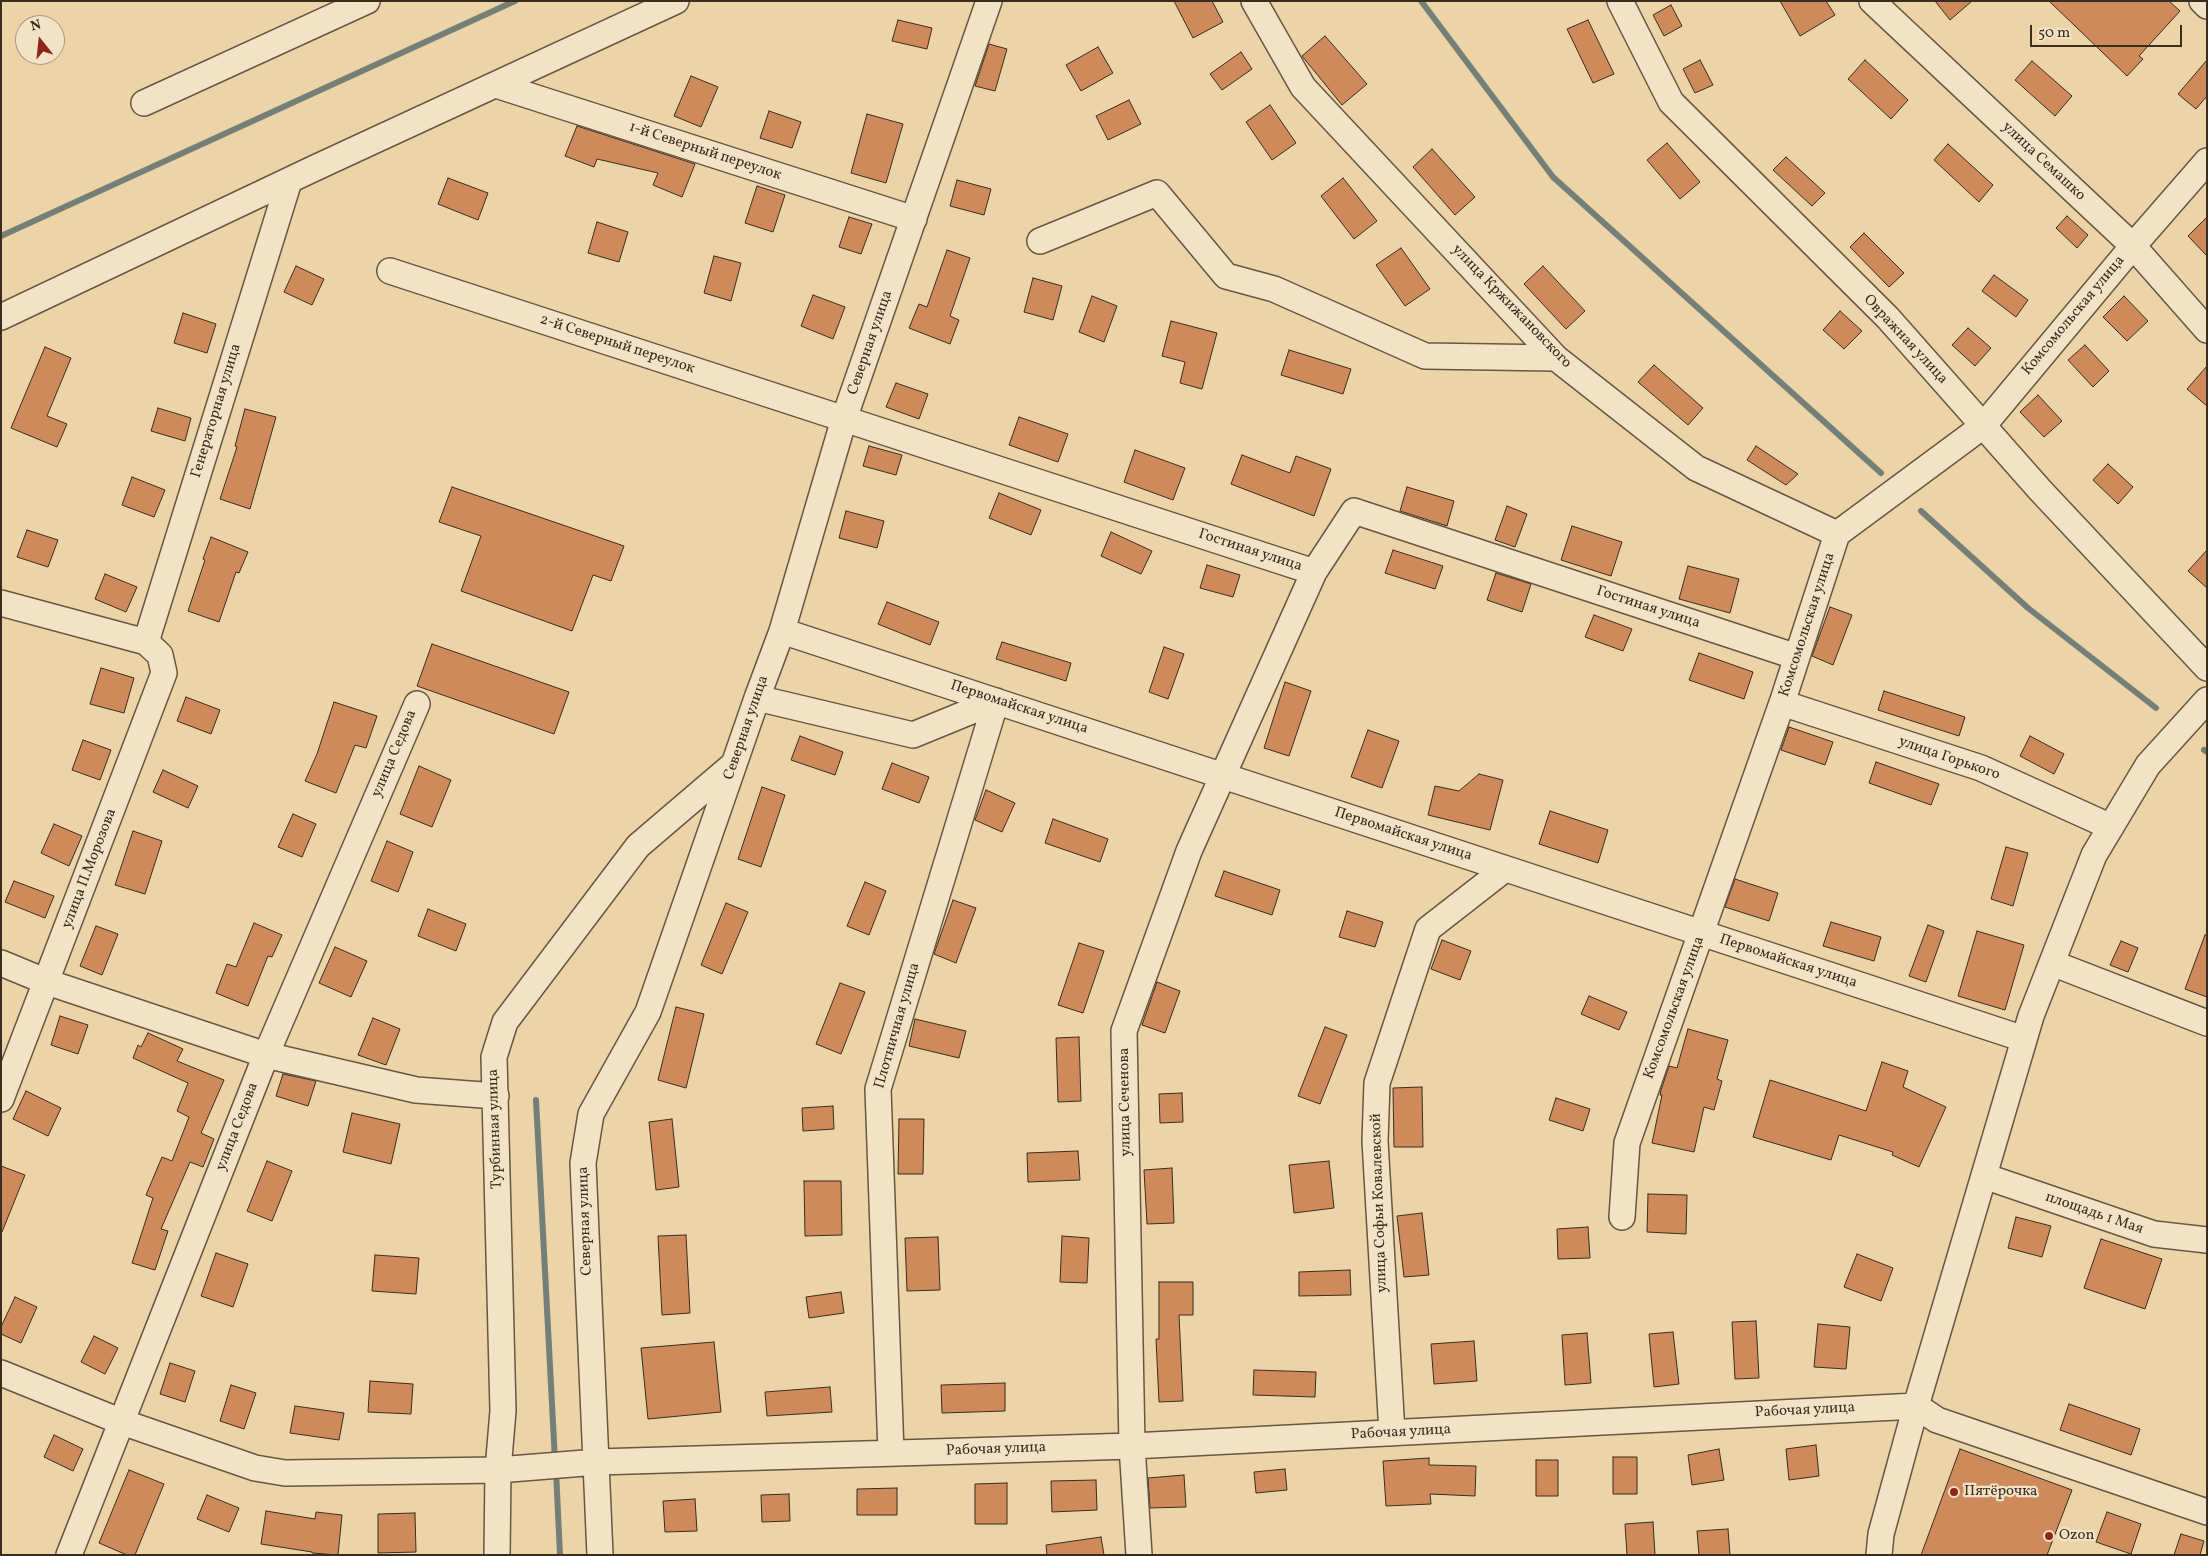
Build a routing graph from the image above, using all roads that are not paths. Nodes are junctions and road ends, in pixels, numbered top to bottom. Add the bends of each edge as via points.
1 (368, 1) edge
2 (676, 1) edge
3 (989, 1) edge
4 (1254, 1) edge
5 (1620, 1) edge
6 (1872, 1) edge
7 (2202, 1) edge
8 (2207, 6) edge
9 (496, 85) junction
10 (144, 103) dead end
11 (2207, 161) edge
12 (289, 180) junction
13 (914, 219) junction
14 (1040, 242) dead end
15 (2133, 246) junction
16 (390, 271) dead end
17 (1, 316) edge
18 (2207, 330) edge
19 (1556, 358) junction
20 (844, 419) junction
21 (1983, 426) junction
22 (1837, 534) junction
23 (1314, 572) junction
24 (1, 604) edge
25 (782, 631) junction
26 (146, 642) junction
27 (1797, 657) junction
28 (2207, 668) edge
29 (757, 698) junction
30 (2207, 700) edge
31 (996, 701) junction
32 (417, 704) dead end
33 (1782, 704) junction
34 (734, 764) junction
35 (1222, 776) junction
36 (2111, 828) junction
37 (1505, 868) junction
38 (1702, 933) junction
39 (1, 963) edge
40 (2052, 963) junction
41 (47, 982) junction
42 (2207, 1023) edge
43 (2024, 1039) junction
44 (266, 1055) junction
45 (496, 1096) junction
46 (1, 1099) edge
47 (1984, 1176) junction
48 (1622, 1217) dead end
49 (2207, 1240) edge
50 (1, 1373) edge
51 (1916, 1406) junction
52 (122, 1422) junction
53 (1392, 1433) junction
54 (1132, 1446) junction
55 (890, 1453) junction
56 (586, 1463) junction
57 (498, 1470) junction
58 (2207, 1512) edge
59 (69, 1555) edge
60 (497, 1555) edge
61 (600, 1555) edge
62 (1139, 1555) edge
63 (1879, 1555) edge

1 - 10 street
2 - 9 street
3 - 13 street, Северная улица
4 - 19 street, улица Кржижановского via 1303,87
5 - 21 street, Овражная улица via 1671,102 1888,318
6 - 15 street, улица Семашко
7 - 8 street
9 - 12 street
9 - 13 street, 1-й Северный переулок
11 - 15 street, Комсомольская улица
12 - 17 street
12 - 26 street, Генераторная улица
13 - 20 street, Северная улица
14 - 19 street via 1157,193 1226,276 1274,289 1425,356
15 - 18 street, улица Семашко
15 - 21 street, Комсомольская улица
16 - 20 street, 2-й Северный переулок
19 - 22 street, улица Кржижановского via 1696,468
20 - 23 street, Гостиная улица
20 - 25 street, Северная улица
21 - 22 street, Комсомольская улица
21 - 28 street, Овражная улица
22 - 27 street, Комсомольская улица
23 - 27 street, Гостиная улица via 1354,511
23 - 35 street, улица Сеченова
24 - 26 street
25 - 29 street, Северная улица
25 - 31 street, Первомайская улица
26 - 41 street, улица П.Морозова via 160,655 164,673
27 - 33 street, Комсомольская улица
29 - 31 street via 913,735
29 - 34 street, Северная улица
30 - 36 street via 2148,766
31 - 35 street, Первомайская улица
31 - 55 street, Плотничная улица via 878,1089
32 - 44 street, улица Седова
33 - 36 street, улица Горького via 1981,768
33 - 38 street, Комсомольская улица
34 - 45 street, Турбинная улица via 638,846 505,1022 494,1057
34 - 56 street, Северная улица via 648,1012 592,1114 583,1163
35 - 37 street, Первомайская улица
35 - 54 street, улица Сеченова via 1188,851 1124,1031
36 - 40 street via 2094,855
37 - 38 street, Первомайская улица
37 - 53 street, улица Софьи Ковалевской via 1428,929 1377,1083 1375,1141
38 - 43 street, Первомайская улица
38 - 48 street, Комсомольская улица via 1627,1143
39 - 41 street
40 - 42 street
40 - 43 street
41 - 44 street
41 - 46 street, улица П.Морозова
43 - 47 street
44 - 45 street via 416,1090
44 - 52 street, улица Седова
45 - 57 street, Турбинная улица via 503,1411
47 - 49 street, площадь 1 Мая via 2154,1234
47 - 51 street
50 - 52 street, Рабочая улица
51 - 53 street, Рабочая улица
51 - 58 street via 1937,1420
51 - 63 street via 1881,1534
52 - 57 street, Рабочая улица via 255,1468 285,1473
52 - 59 street, улица Седова
53 - 54 street, Рабочая улица
54 - 55 street, Рабочая улица
54 - 62 street, улица Сеченова
55 - 56 street, Рабочая улица
56 - 57 street, Рабочая улица
56 - 61 street, Северная улица
57 - 60 street, Турбинная улица

